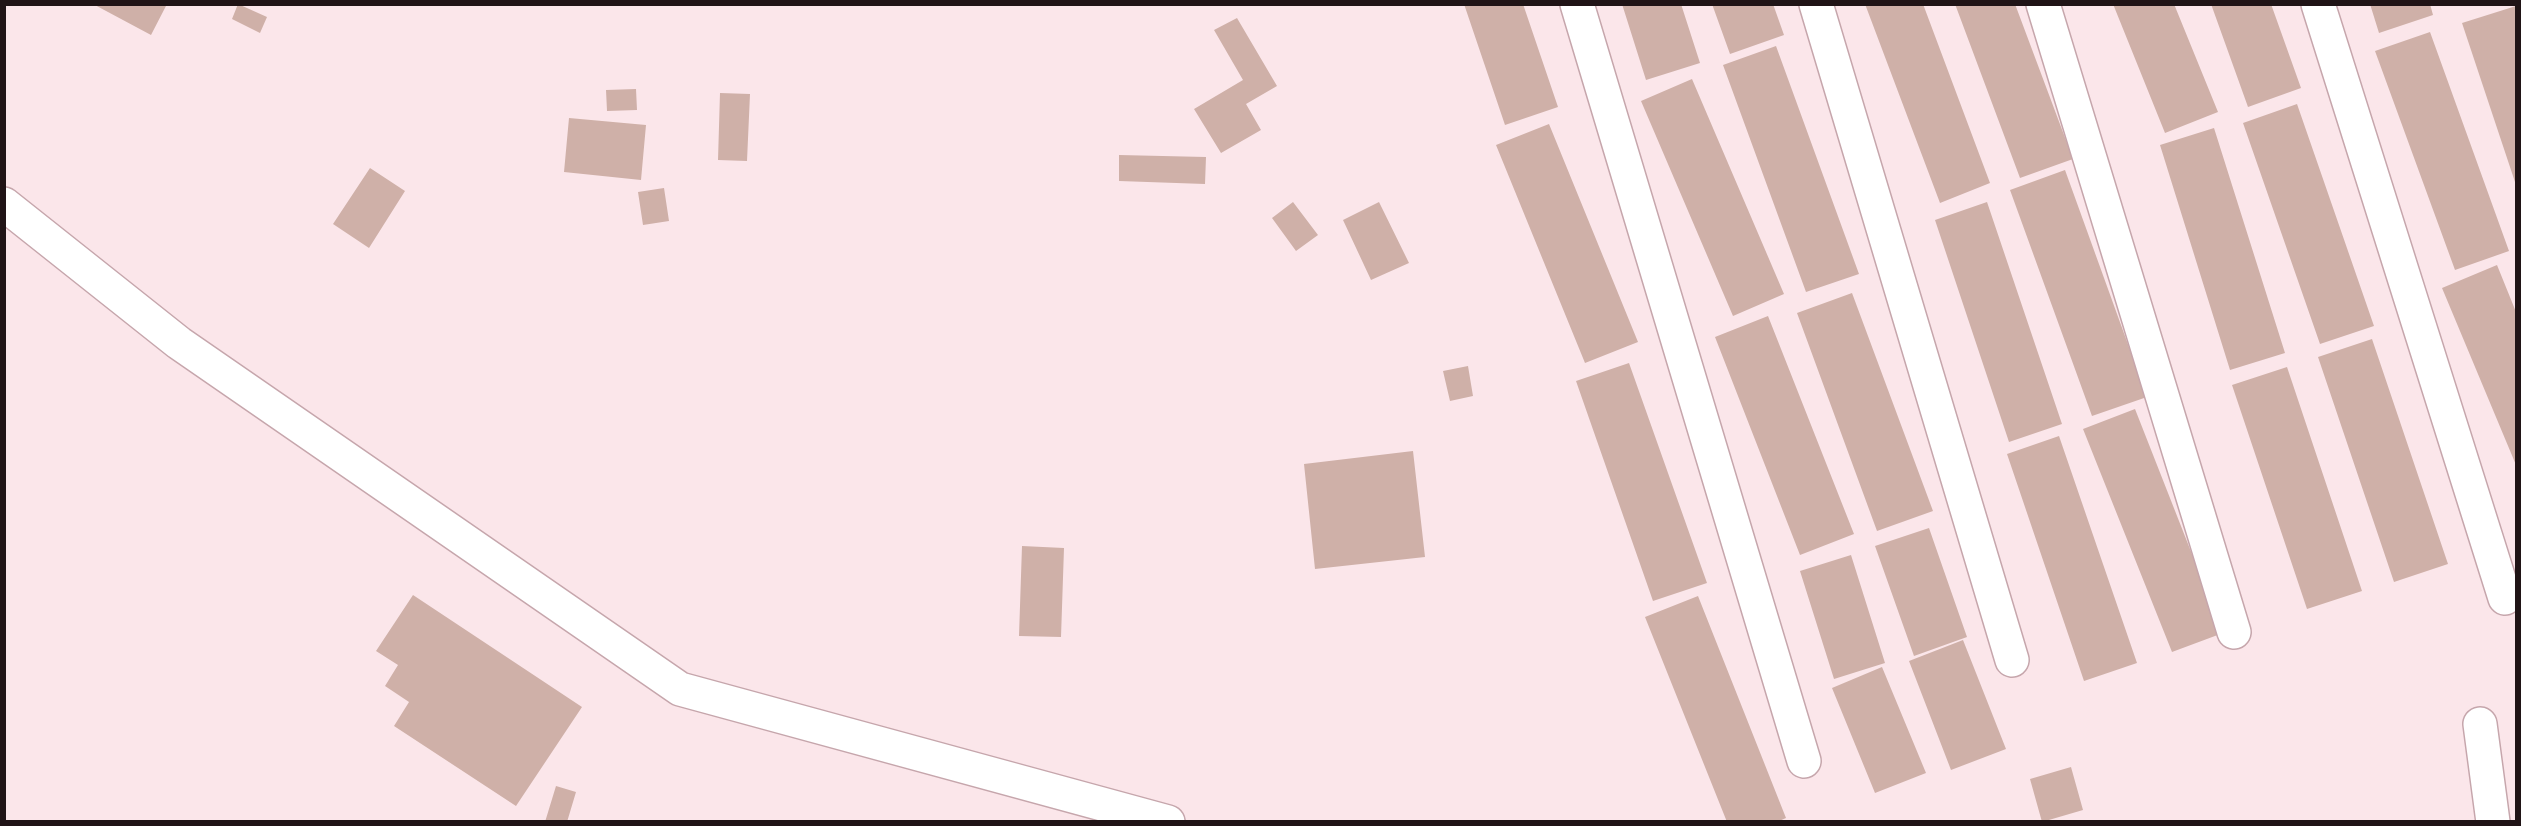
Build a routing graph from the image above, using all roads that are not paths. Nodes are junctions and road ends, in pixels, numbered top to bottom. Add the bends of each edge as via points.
1 (1577, 4) edge
2 (1816, 4) edge
3 (2043, 4) edge
4 (2318, 4) edge
5 (4, 204) edge
6 (2505, 598) dead end
7 (2234, 632) dead end
8 (2012, 660) dead end
9 (2480, 724) dead end
10 (1804, 761) dead end
11 (1168, 822) edge
12 (2493, 822) edge

1 - 10 street
2 - 8 street
3 - 7 street
4 - 6 street
5 - 11 street via 179,343 680,690
9 - 12 street

